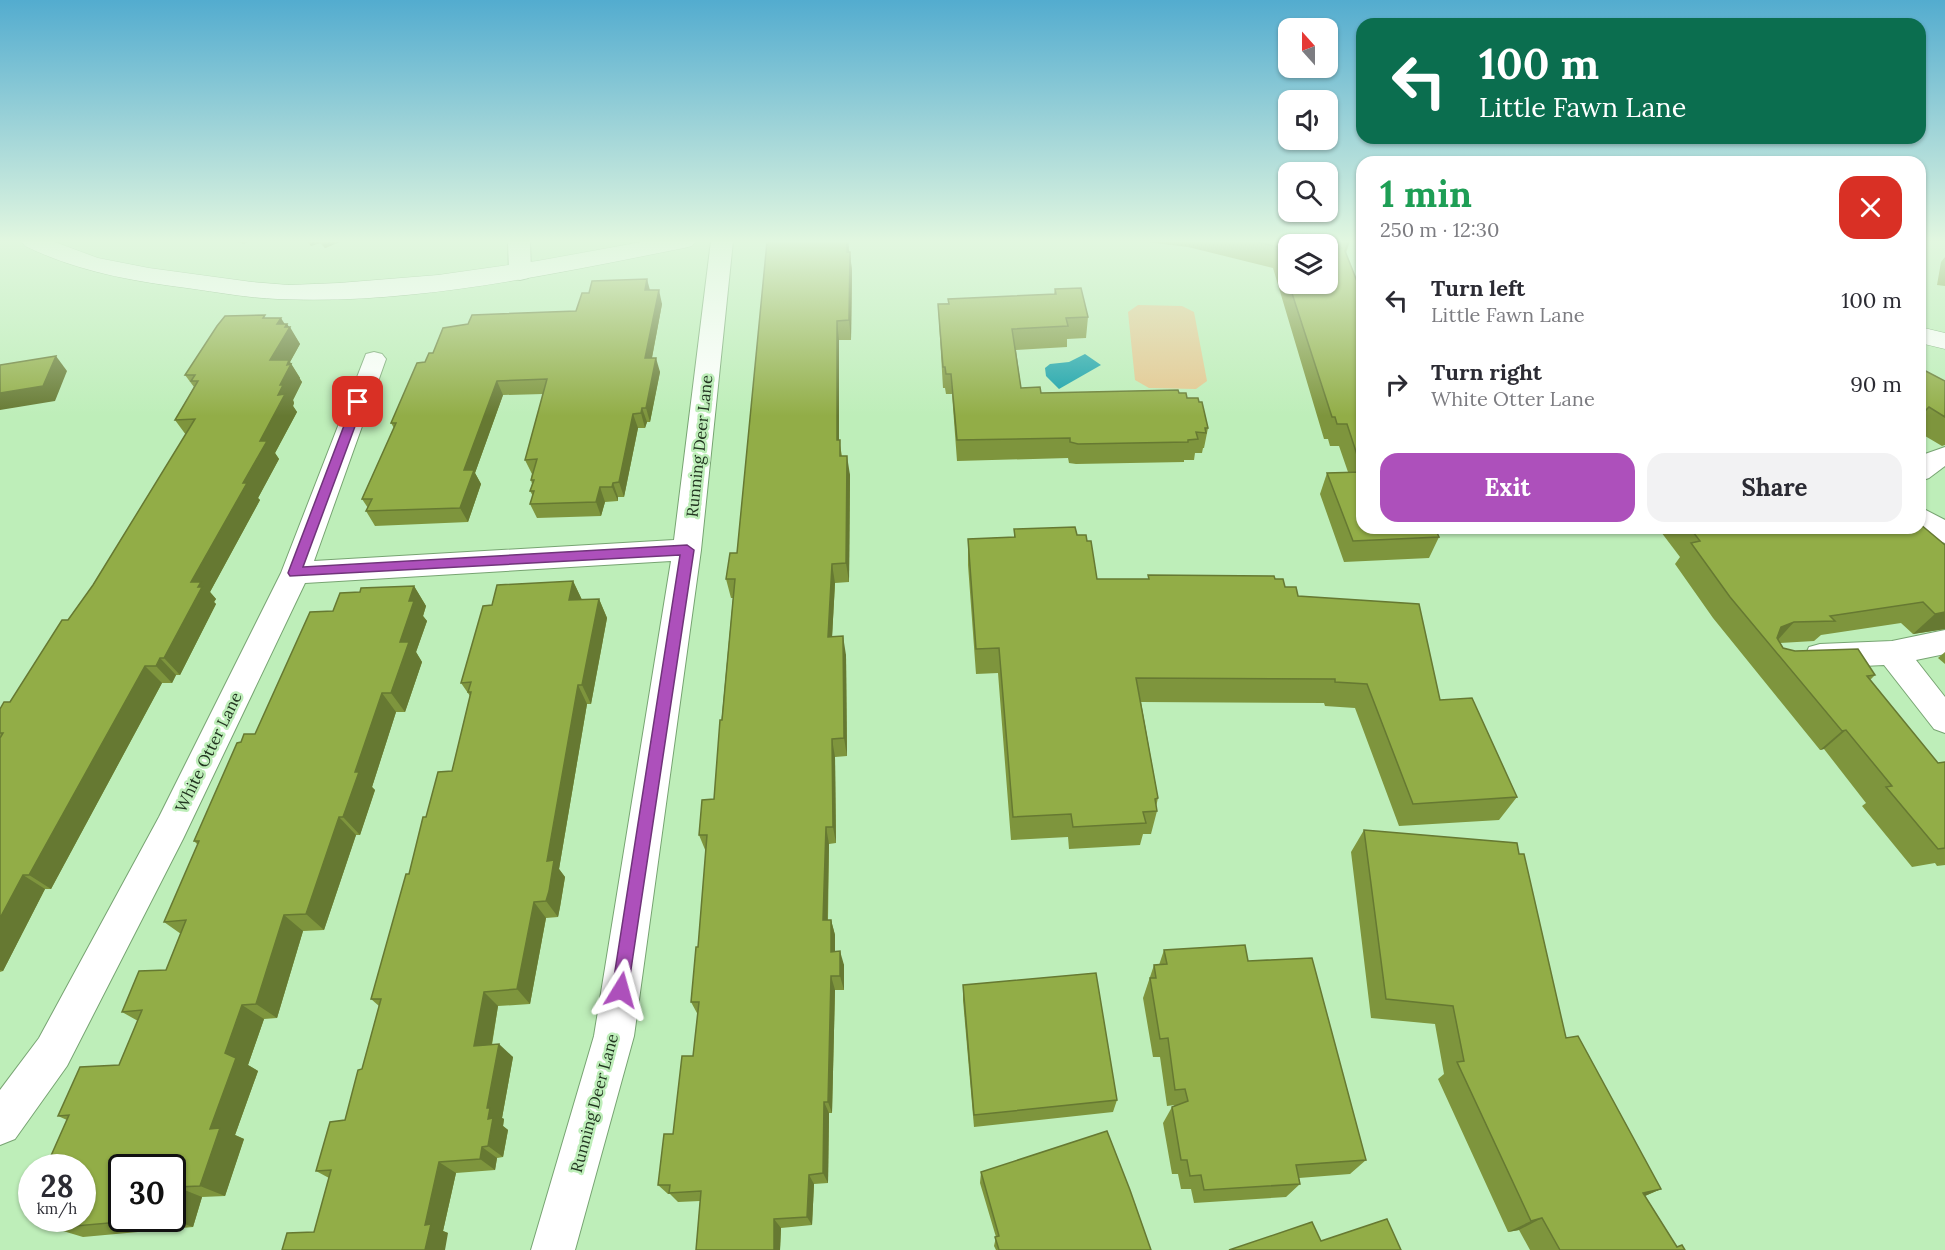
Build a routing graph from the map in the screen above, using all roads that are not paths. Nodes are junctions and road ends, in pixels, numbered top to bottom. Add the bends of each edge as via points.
1 (715, 299) edge
2 (1926, 336) edge
3 (1945, 341) edge
4 (374, 359) dead end
5 (1945, 456) edge
6 (1926, 467) edge
7 (1926, 521) edge
8 (1945, 533) edge
9 (687, 550) junction
10 (295, 573) junction
11 (1945, 642) edge
12 (1892, 653) junction
13 (1798, 656) edge
14 (1945, 720) edge
15 (0, 1124) edge
16 (553, 1250) edge

1 - 9 street, Running Deer Lane
2 - 3 main road
4 - 10 street, White Otter Lane
5 - 6 street
7 - 8 street
9 - 10 street
9 - 16 street, Running Deer Lane via 614,1036
10 - 15 street, White Otter Lane via 171,828 52,1052
11 - 12 street
12 - 13 street
12 - 14 street

